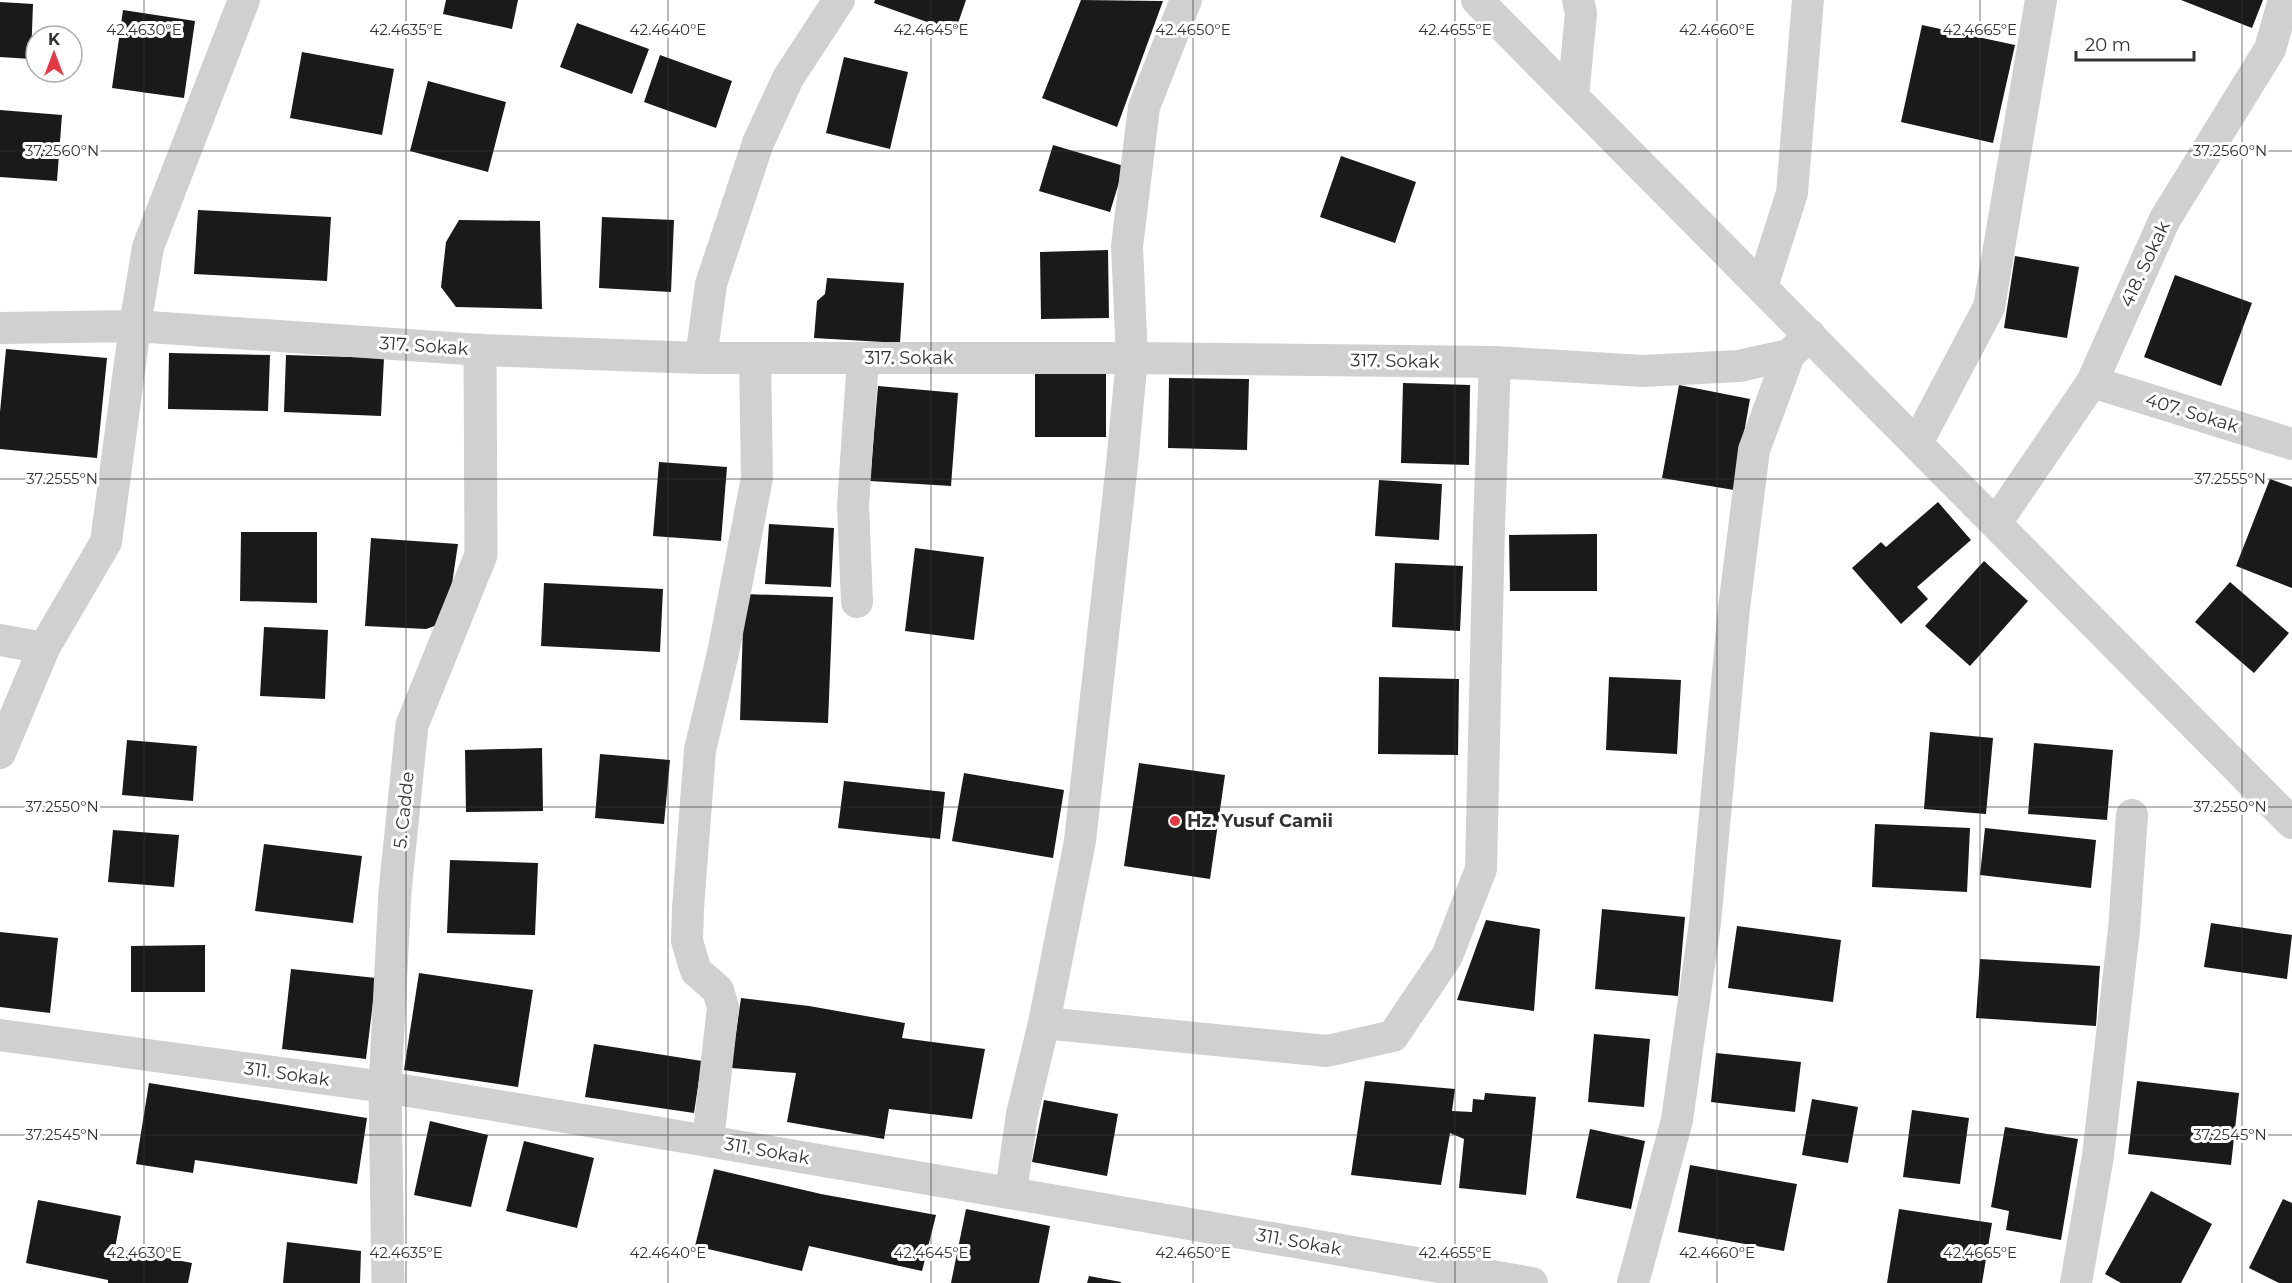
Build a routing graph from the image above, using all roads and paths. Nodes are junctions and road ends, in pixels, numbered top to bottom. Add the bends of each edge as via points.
1 (244, 0) edge
2 (839, 0) edge
3 (1186, 0) edge
4 (1477, 0) edge
5 (1578, 0) edge
6 (1808, 0) edge
7 (2041, 0) edge
8 (2284, 0) edge
9 (1573, 97) junction
10 (1762, 287) junction
11 (135, 326) junction
12 (0, 328) edge
13 (1799, 345) junction
14 (480, 350) junction
15 (701, 358) junction
16 (755, 358) junction
17 (862, 358) junction
18 (1132, 358) junction
19 (1495, 362) junction
20 (2092, 382) junction
21 (1917, 443) junction
22 (2292, 444) edge
23 (1996, 523) junction
24 (857, 602) dead end
25 (0, 640) edge
26 (44, 648) junction
27 (0, 753) edge
28 (2132, 815) dead end
29 (2292, 823) edge
30 (1044, 1023) junction
31 (0, 1035) edge
32 (385, 1087) junction
33 (708, 1140) junction
34 (1011, 1192) junction
35 (388, 1283) edge
36 (1532, 1283) edge
37 (1633, 1283) edge
38 (2076, 1283) edge

1 - 11 street via 148,247
2 - 15 street via 788,78 758,143 711,284
3 - 18 street via 1144,106 1127,246
4 - 9 street
5 - 9 street via 1581,13
6 - 10 street via 1792,192
7 - 21 street via 1989,307
8 - 20 street, 418. Sokak via 2270,50 2165,219
9 - 10 street
10 - 13 street
11 - 12 street, 317. Sokak
11 - 14 street, 317. Sokak
11 - 26 street via 106,542
13 - 19 street, 317. Sokak via 1739,366 1643,371
13 - 21 street
13 - 37 street via 1754,450 1734,608 1705,923 1677,1120
14 - 15 street, 317. Sokak
14 - 32 street, 5. Cadde via 481,555 412,724 395,892
15 - 16 street, 317. Sokak
16 - 17 street, 317. Sokak
16 - 33 street via 757,478 700,750 688,908 687,941 696,971 718,990 723,1007
17 - 18 street, 317. Sokak
17 - 24 street via 853,505
18 - 19 street, 317. Sokak
18 - 30 street via 1080,841
19 - 30 street via 1481,869 1447,956 1393,1036 1327,1051
20 - 22 street, 407. Sokak
20 - 23 street, 418. Sokak
21 - 23 street
23 - 29 street
25 - 26 street
26 - 27 street
28 - 38 street via 2124,930 2098,1156
30 - 34 street via 1022,1114
31 - 32 street, 311. Sokak
32 - 33 street, 311. Sokak
32 - 35 street, 5. Cadde
33 - 34 street, 311. Sokak
34 - 36 street, 311. Sokak

